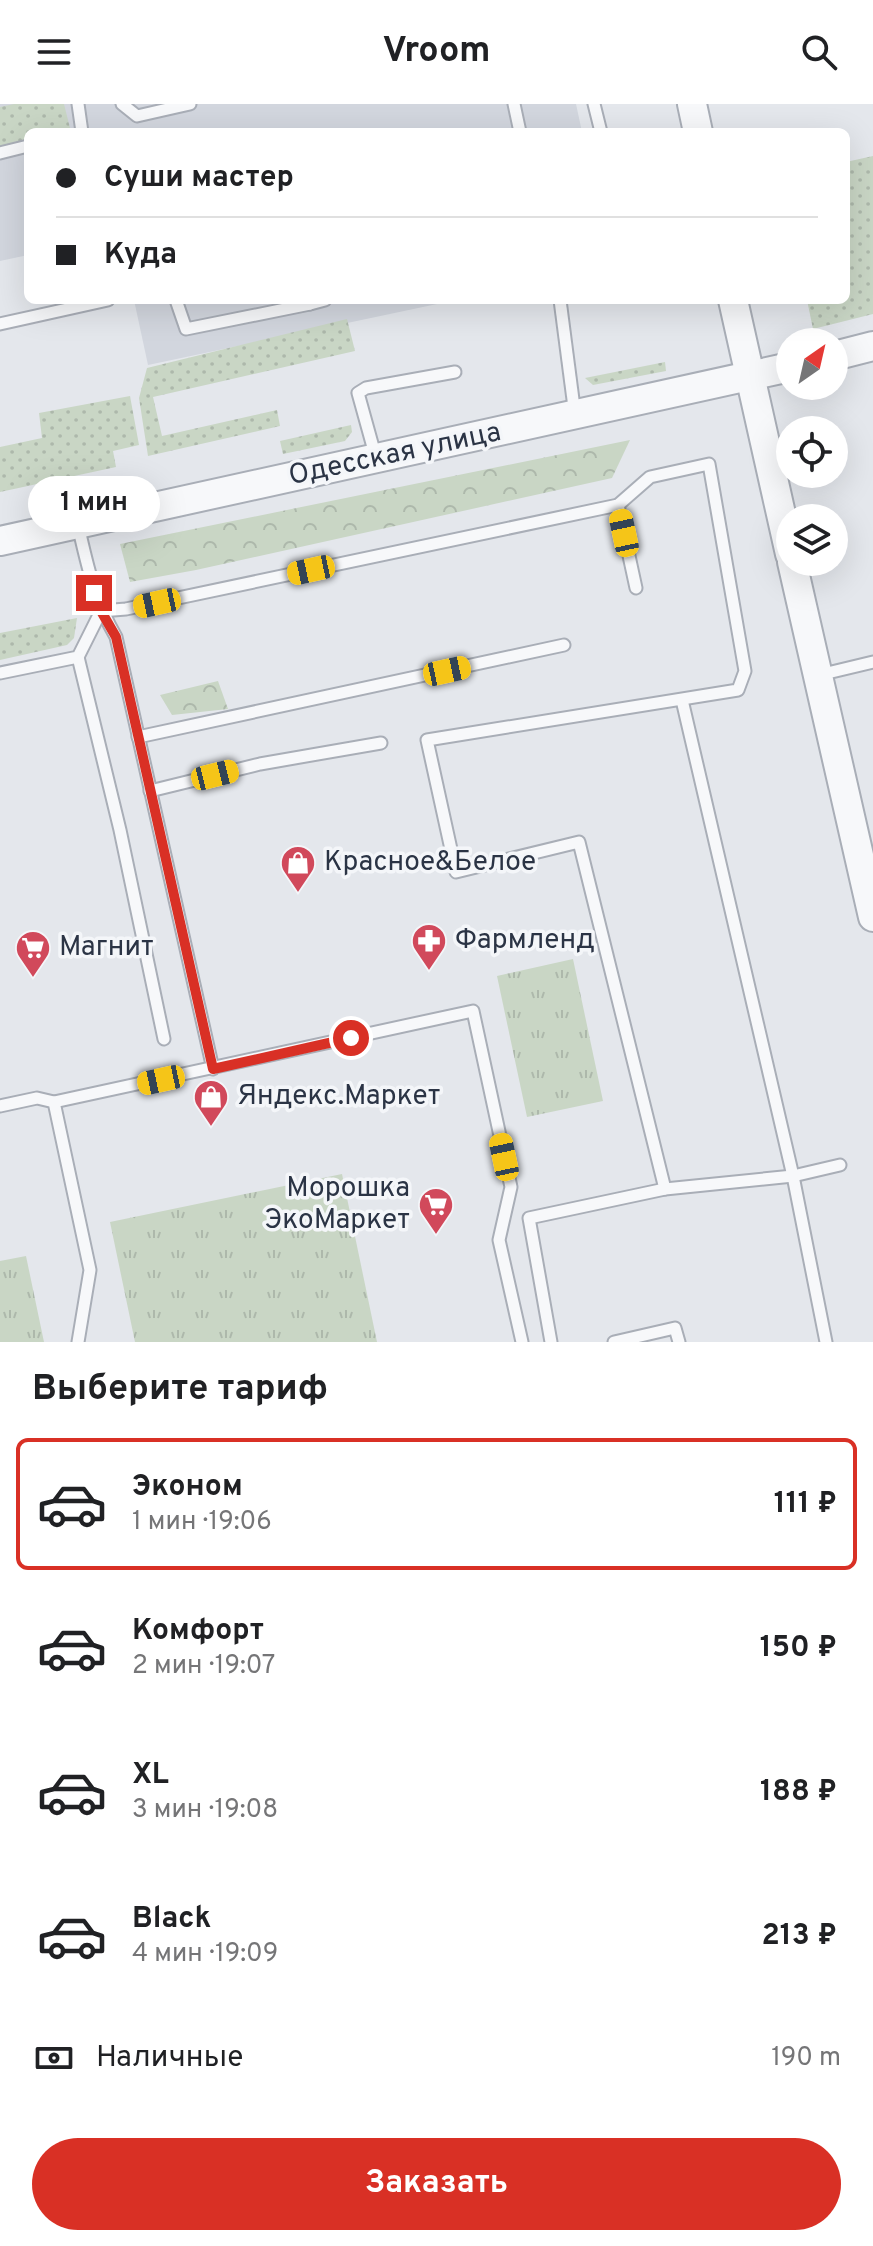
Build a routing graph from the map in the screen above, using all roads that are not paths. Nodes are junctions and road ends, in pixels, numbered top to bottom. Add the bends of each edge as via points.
1 (78, 104) edge
2 (122, 104) edge
3 (190, 104) edge
4 (514, 104) edge
5 (594, 104) edge
6 (692, 104) edge
7 (171, 106) edge
8 (81, 128) edge
9 (519, 128) edge
10 (600, 128) edge
11 (697, 128) edge
12 (24, 147) edge
13 (0, 153) edge
14 (90, 304) edge
15 (177, 304) edge
16 (301, 304) edge
17 (561, 304) edge
18 (734, 304) edge
19 (0, 324) edge
20 (873, 346) edge
21 (848, 352) edge
22 (776, 370) edge
23 (455, 372) dead end
24 (749, 377) junction
25 (575, 415) junction
26 (376, 459) junction
27 (778, 504) edge
28 (618, 505) junction
29 (78, 524) junction
30 (0, 541) edge
31 (795, 576) edge
32 (636, 588) dead end
33 (101, 611) junction
34 (564, 645) dead end
35 (78, 657) junction
36 (873, 662) edge
37 (0, 673) edge
38 (818, 675) junction
39 (682, 700) junction
40 (138, 737) junction
41 (381, 743) dead end
42 (150, 791) junction
43 (873, 917) edge
44 (164, 1039) dead end
45 (213, 1069) junction
46 (54, 1102) junction
47 (0, 1106) edge
48 (840, 1165) dead end
49 (793, 1176) junction
50 (665, 1189) junction
51 (78, 1342) edge
52 (522, 1342) edge
53 (551, 1342) edge
54 (614, 1342) edge
55 (679, 1342) edge
56 (826, 1342) edge

1 - 8 lane
2 - 7 lane via 137,116
3 - 7 lane
4 - 9 lane
5 - 10 lane
6 - 11 street
12 - 13 lane
14 - 19 lane
15 - 16 lane via 186,329
17 - 25 lane
18 - 24 street
20 - 21 street
22 - 24 street, Одесская улица
23 - 26 lane via 358,393
24 - 25 street, Одесская улица
24 - 27 street
25 - 26 street, Одесская улица
26 - 29 street, Одесская улица
28 - 32 lane
28 - 33 lane
28 - 39 lane via 650,477 709,464 745,671 738,690
29 - 30 street, Одесская улица
29 - 33 lane
31 - 38 street
33 - 35 lane
33 - 40 lane via 116,637
34 - 40 lane
35 - 37 lane
35 - 44 lane
36 - 38 lane
38 - 43 street
39 - 49 lane
39 - 50 lane via 427,740 456,872 579,842
40 - 42 lane
41 - 42 lane via 260,764
42 - 45 lane
45 - 46 lane
45 - 52 lane via 473,1011 511,1187 499,1240
46 - 47 lane via 37,1098
46 - 51 lane via 90,1270
48 - 49 lane
49 - 50 lane
49 - 56 lane
50 - 53 lane via 529,1218
54 - 55 lane via 675,1328

